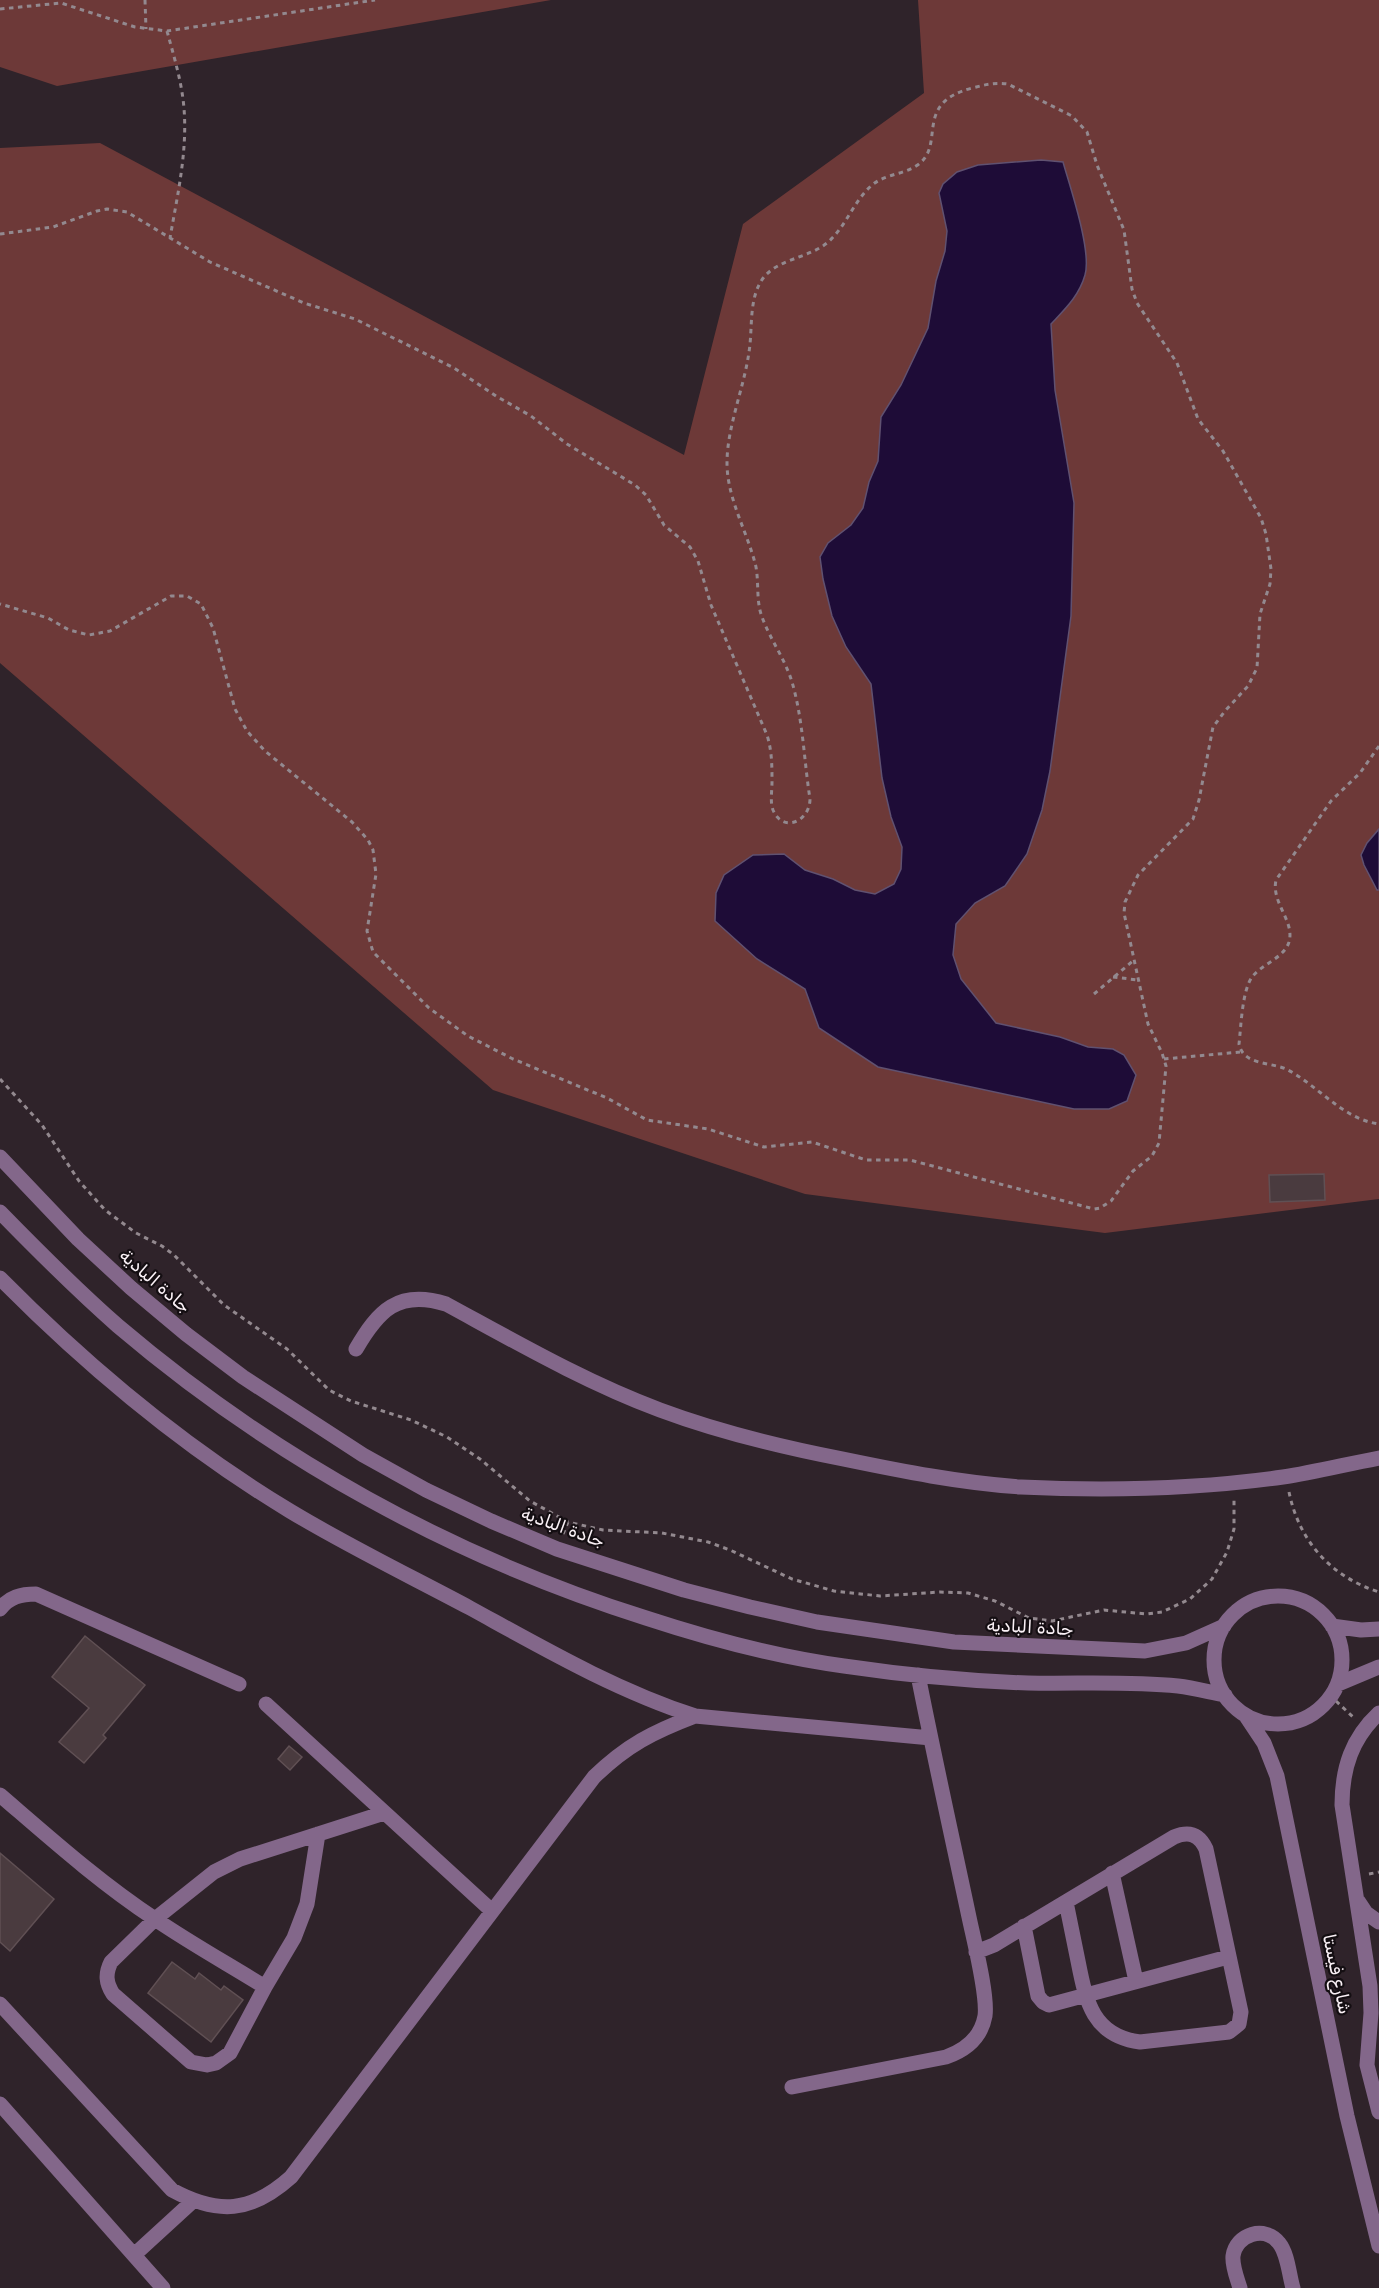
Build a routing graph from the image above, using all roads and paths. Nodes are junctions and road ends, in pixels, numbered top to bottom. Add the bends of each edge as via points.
1 (145, 0) edge
2 (375, 0) edge
3 (0, 9) edge
4 (146, 29) junction
5 (167, 31) junction
6 (0, 234) edge
7 (170, 238) junction
8 (0, 603) edge
9 (1379, 746) edge
10 (1134, 959) junction
11 (1113, 977) junction
12 (1139, 980) junction
13 (1094, 994) dead end
14 (1241, 1052) junction
15 (1164, 1059) junction
16 (0, 1079) edge
17 (1379, 1124) edge
18 (0, 1157) edge
19 (0, 1212) edge
20 (0, 1278) edge
21 (356, 1349) dead end
22 (1379, 1458) edge
23 (1286, 1477) junction
24 (1232, 1482) junction
25 (1379, 1592) edge
26 (0, 1609) edge
27 (1224, 1626) junction
28 (1332, 1626) junction
29 (1379, 1629) edge
30 (1379, 1667) edge
31 (918, 1676) junction
32 (239, 1684) dead end
33 (1338, 1684) junction
34 (1225, 1695) junction
35 (266, 1704) dead end
36 (1379, 1713) edge
37 (695, 1716) junction
38 (1246, 1716) junction
39 (931, 1738) junction
40 (0, 1795) edge
41 (384, 1813) junction
42 (318, 1834) junction
43 (1112, 1873) junction
44 (1358, 1901) junction
45 (1066, 1902) junction
46 (492, 1911) junction
47 (155, 1919) junction
48 (1379, 1922) edge
49 (1024, 1926) junction
50 (976, 1952) junction
51 (1228, 1957) junction
52 (1136, 1981) junction
53 (265, 1987) junction
54 (1084, 1996) junction
55 (0, 2004) edge
56 (792, 2087) dead end
57 (0, 2104) edge
58 (1379, 2112) edge
59 (192, 2201) junction
60 (1379, 2246) edge
61 (134, 2255) junction
62 (163, 2288) edge
63 (1240, 2288) edge
64 (1293, 2288) edge

1 - 4 path
2 - 5 path
3 - 4 path via 61,3
4 - 5 path
5 - 7 path via 178,74 184,126 184,152
6 - 7 path via 53,227 107,209 136,216
7 - 10 path via 210,262 304,303 355,319 454,368 641,490 664,525 685,541 698,561 708,598 767,735 774,811 781,820 792,822 807,814 810,799 794,691 761,615 757,570 727,464 759,285 774,268 826,243 878,181 922,161 929,148 935,115 957,92 1008,84 1072,116 1087,132 1121,222 1137,303 1177,363 1198,419 1223,451 1261,518 1271,569 1260,614 1257,668 1248,686 1213,727 1193,819 1146,865 1125,902
8 - 15 path via 89,635 110,631 171,596 187,596 201,604 213,628 234,709 247,731 368,840 376,874 367,931 369,944 378,958 456,1029 647,1120 708,1129 764,1147 812,1142 866,1160 910,1160 1094,1209 1112,1202 1133,1170 1158,1148 1166,1074
9 - 14 path via 1360,773 1332,801 1276,880 1275,895 1288,927 1289,941 1249,982
10 - 11 path
10 - 12 path
11 - 12 path
11 - 13 path
12 - 15 path via 1149,1028
14 - 15 path
14 - 17 path via 1246,1058 1286,1069 1348,1113
16 - 24 path via 42,1125 79,1181 105,1210 174,1255 225,1305 287,1349 329,1390 447,1437 530,1501 568,1522 708,1542 792,1579 834,1591 880,1596 968,1593 1029,1618 1052,1621 1104,1610 1155,1613 1190,1599 1212,1579 1232,1541
18 - 27 street, جادة البادية via 131,1288 243,1377 363,1455 459,1505 557,1549 750,1607 818,1622 954,1642 1145,1651 1186,1643
19 - 31 street via 117,1325 199,1390 313,1468 456,1545 551,1585 682,1630 840,1666
20 - 37 street via 42,1321 121,1390 290,1511 599,1677
21 - 24 street via 370,1324 388,1308 410,1300 434,1301 650,1406 707,1426 805,1451 1019,1486 1139,1488
22 - 23 street
23 - 24 street
23 - 25 path via 1298,1523 1309,1543 1342,1576
26 - 32 street via 13,1598 36,1594
27 - 28 street via 1247,1604 1278,1596 1309,1604
27 - 34 street via 1214,1661
28 - 29 street
28 - 33 street via 1342,1654
30 - 33 street
31 - 34 street via 1025,1683 1166,1685
31 - 39 street
33 - 38 street via 1323,1707 1298,1722 1269,1724
34 - 38 street
35 - 41 street
36 - 44 street via 1354,1744 1342,1789
37 - 39 street
37 - 46 street via 636,1742 594,1777
38 - 60 street, شارع فيستا via 1264,1743 1277,1776 1347,2116
39 - 50 street
40 - 47 street via 76,1861
41 - 42 street
41 - 46 street
42 - 47 street via 228,1864 201,1880
42 - 53 street via 301,1922
43 - 45 street
43 - 51 street via 1183,1833 1198,1837 1206,1849
43 - 52 street
44 - 48 street
44 - 58 street via 1370,1986 1367,2065
45 - 49 street
45 - 54 street
46 - 59 street via 291,2176 256,2201 235,2206
47 - 53 street
47 - 53 street via 111,1962 106,1982 113,1994 191,2062 216,2063 230,2053
49 - 50 street via 994,1946
49 - 54 street via 1040,2000 1053,2005
50 - 56 street via 985,2014 968,2046 946,2057
51 - 52 street
51 - 54 street via 1241,2012 1239,2024 1229,2032 1128,2040 1101,2023
52 - 54 street
55 - 59 street via 155,2174
57 - 61 street
59 - 61 street
61 - 62 street
63 - 64 street via 1233,2254 1240,2241 1259,2233 1273,2238 1282,2249

